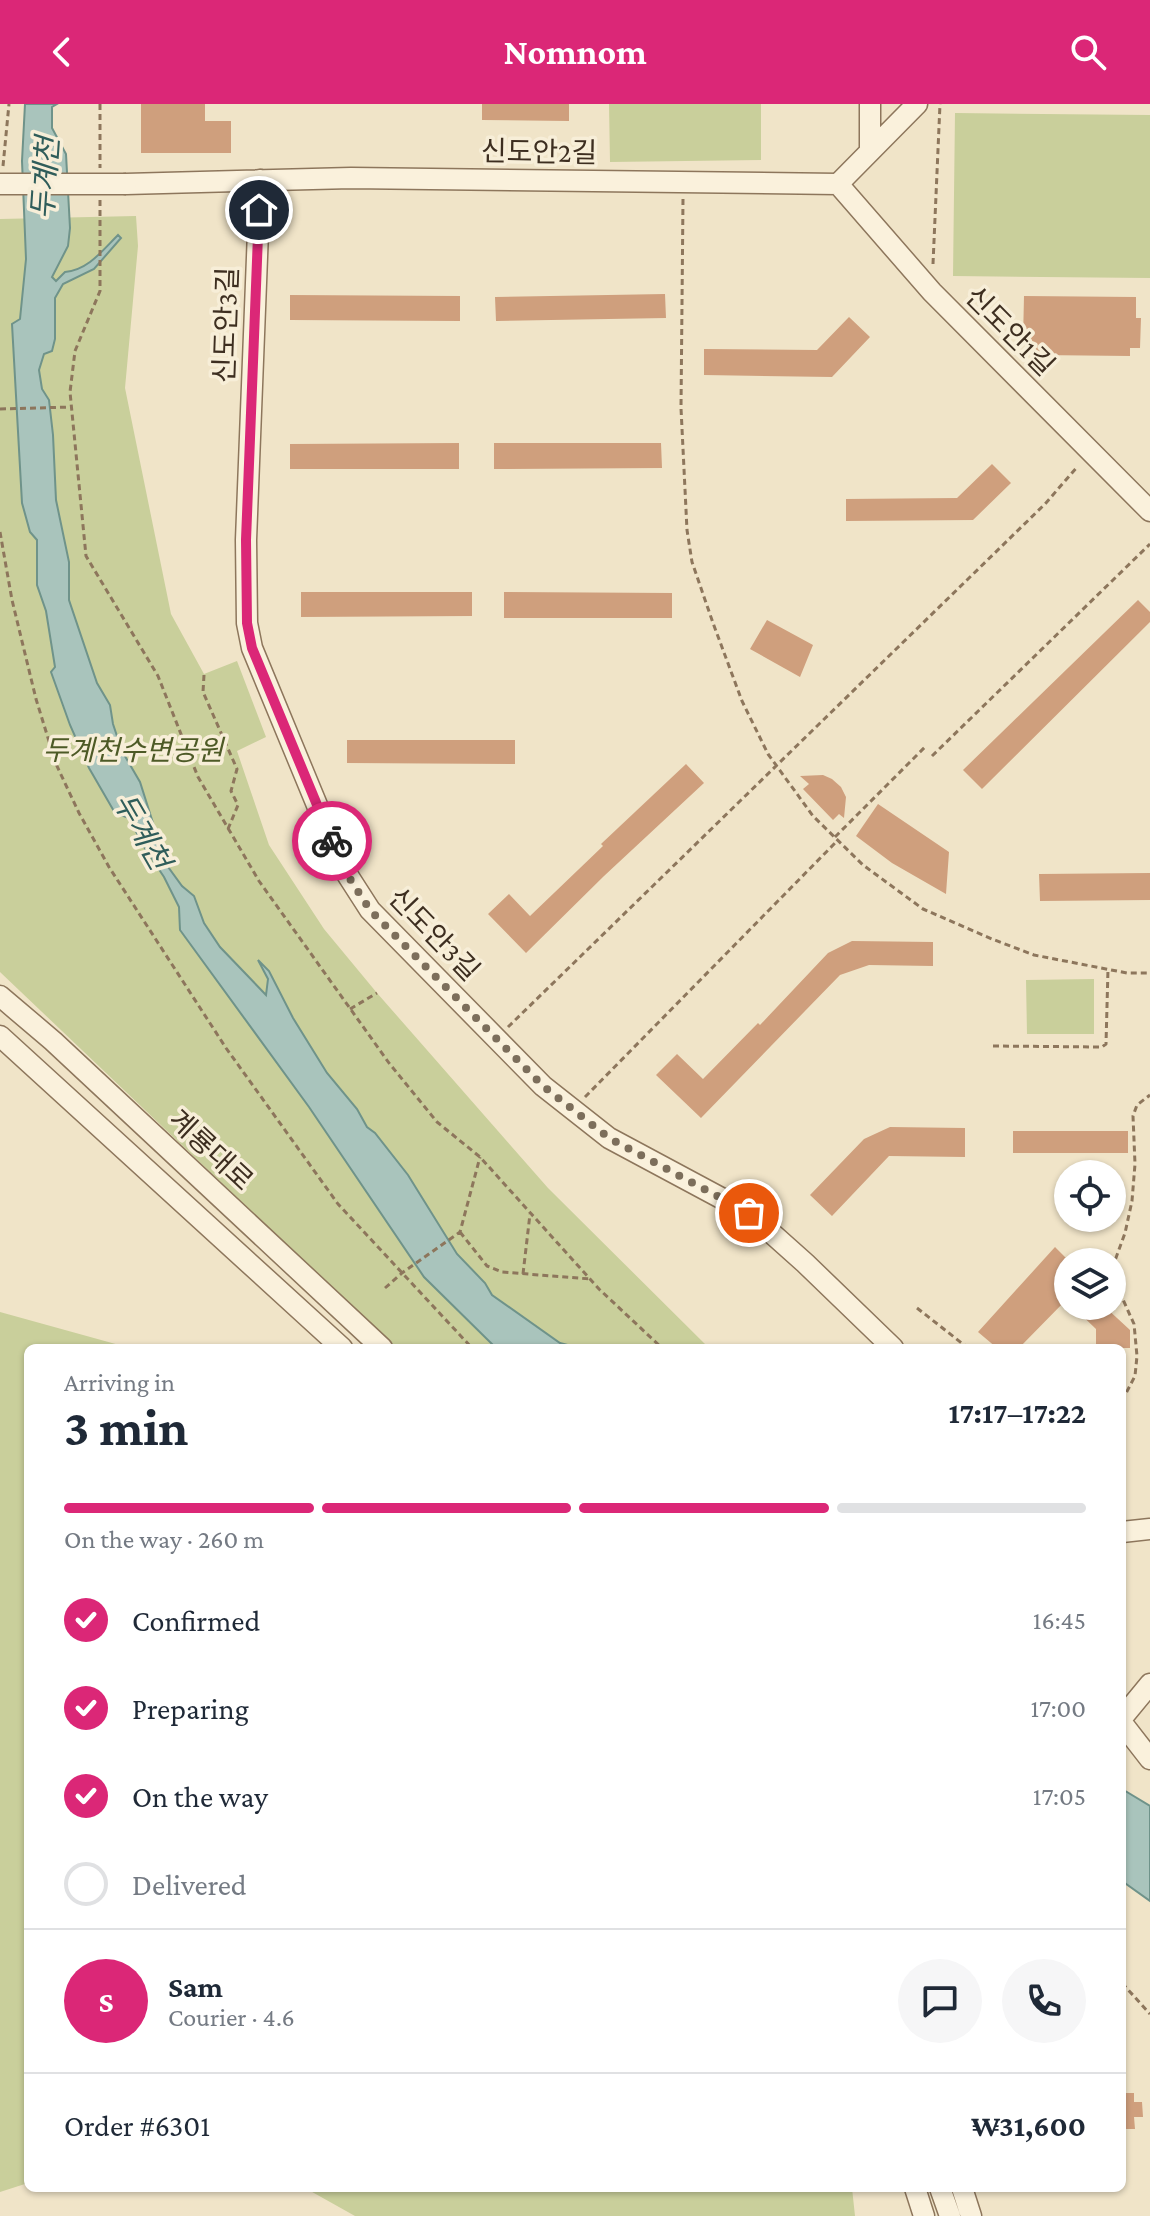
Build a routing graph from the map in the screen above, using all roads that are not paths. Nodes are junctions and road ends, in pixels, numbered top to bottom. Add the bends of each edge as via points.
1 (870, 104) edge
2 (917, 104) edge
3 (870, 150) junction
4 (1, 179) edge
5 (260, 180) junction
6 (838, 184) junction
7 (1150, 511) edge
8 (0, 996) edge
9 (0, 1036) edge
10 (338, 1344) edge
11 (378, 1344) edge
12 (889, 1344) edge
13 (1150, 1529) edge
14 (1126, 1532) edge
15 (1150, 1684) edge
16 (1126, 1716) edge
17 (1126, 1726) edge
18 (1150, 1759) edge
19 (916, 2192) edge
20 (941, 2192) edge
21 (963, 2192) edge
22 (924, 2216) edge
23 (950, 2216) edge
24 (971, 2216) edge

1 - 3 street
2 - 3 street
3 - 6 street
4 - 5 street, 신도안2길, bridge via 126,184
5 - 6 street, 신도안2길
5 - 12 street, 신도안3길 via 247,623 252,648 343,868 370,910 543,1086 609,1138 749,1213
6 - 7 street, 신도안1길 via 932,292
8 - 11 street, 계룡대로
9 - 10 street, 계룡대로
13 - 14 street
15 - 16 street
17 - 18 street
19 - 22 street
20 - 23 street
21 - 24 street

